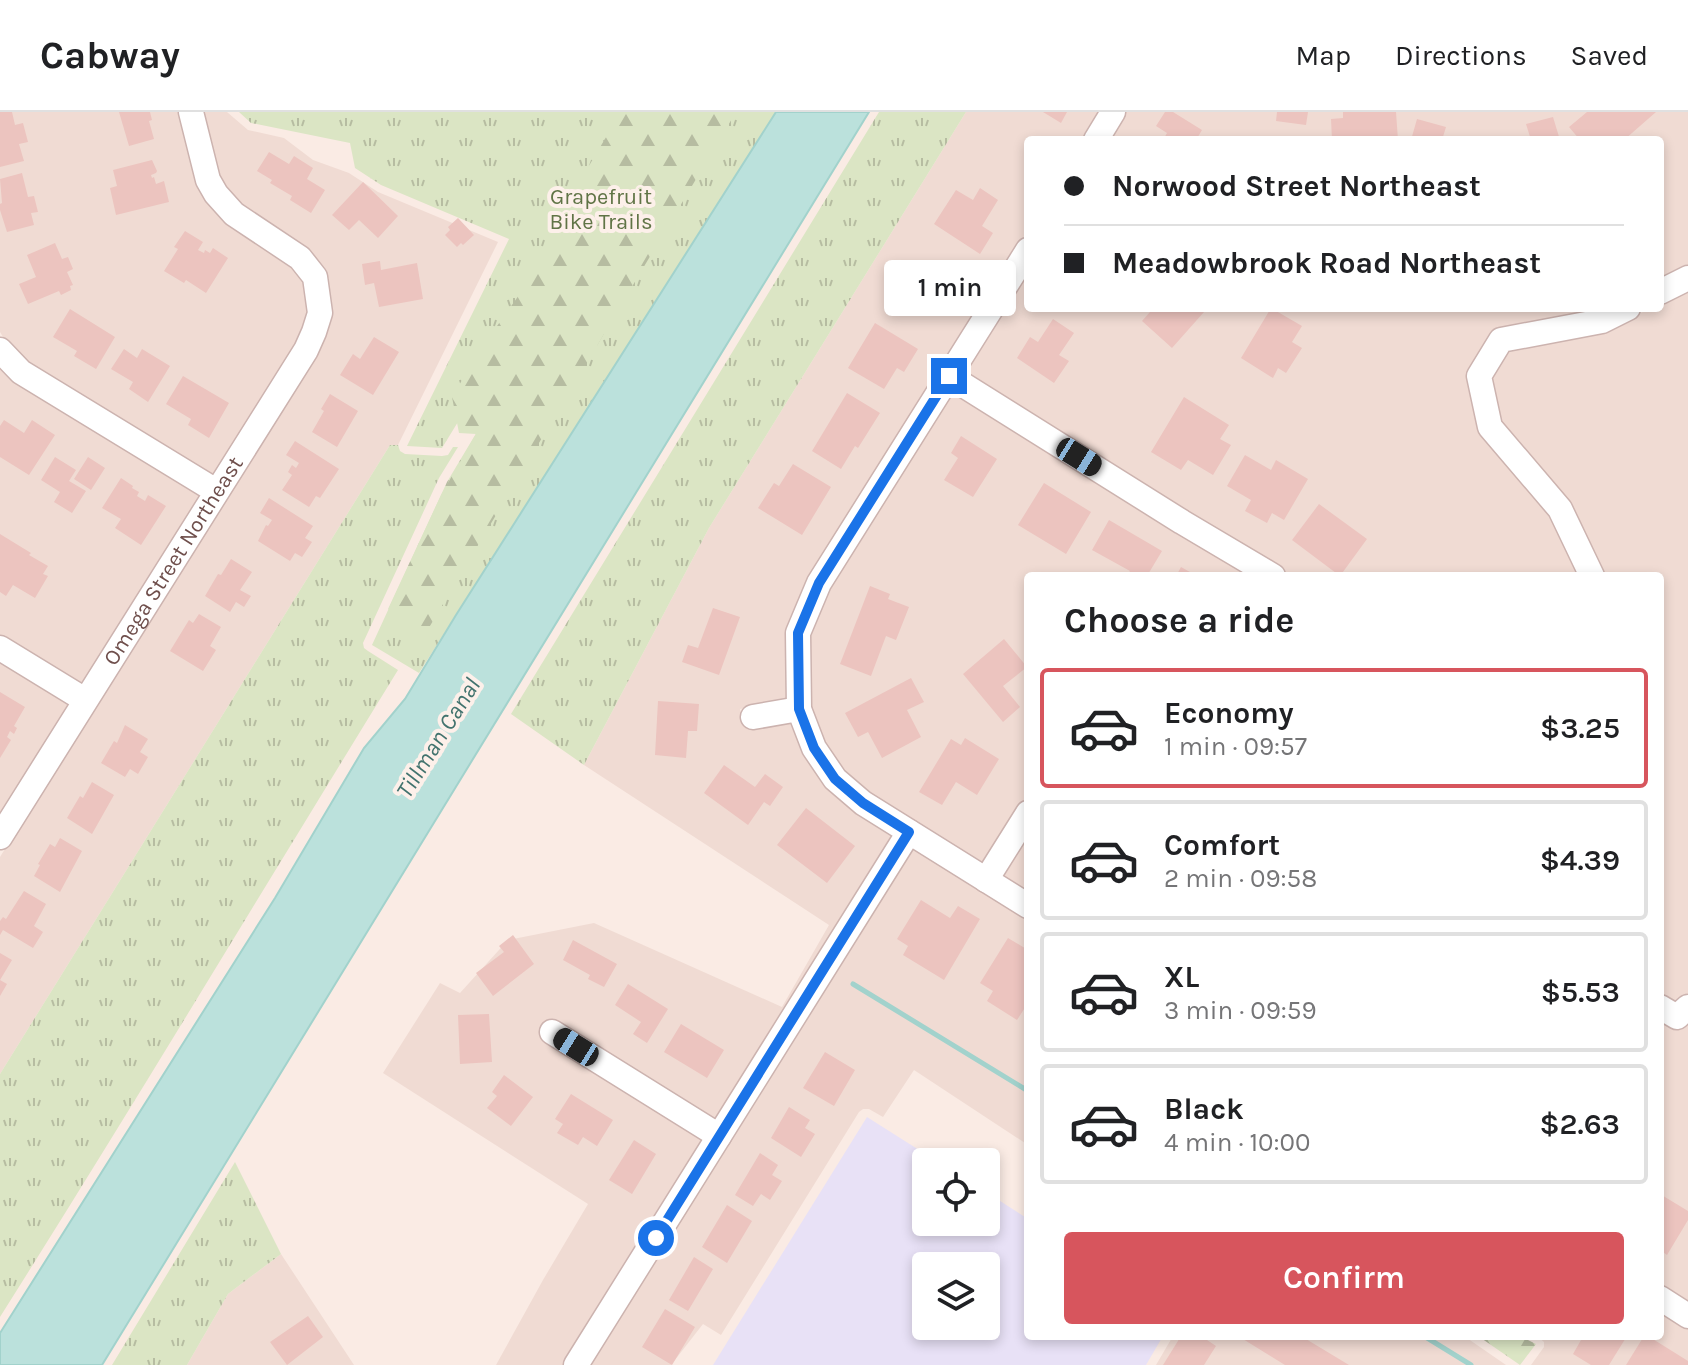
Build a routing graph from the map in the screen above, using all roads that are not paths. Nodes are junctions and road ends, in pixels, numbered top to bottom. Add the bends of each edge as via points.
1 (191, 112) edge
2 (1113, 112) edge
3 (1098, 136) edge
4 (1024, 256) edge
5 (1688, 278) edge
6 (1664, 290) edge
7 (1620, 312) edge
8 (0, 350) edge
9 (949, 376) junction
10 (216, 491) junction
11 (1266, 572) edge
12 (1590, 572) edge
13 (0, 648) edge
14 (85, 700) junction
15 (799, 709) junction
16 (753, 717) dead end
17 (1024, 819) edge
18 (909, 832) junction
19 (0, 837) edge
20 (986, 880) junction
21 (1024, 904) edge
22 (1688, 1007) edge
23 (1664, 1009) edge
24 (552, 1032) dead end
25 (719, 1136) junction
26 (1664, 1301) edge
27 (1688, 1316) edge
28 (576, 1365) edge

1 - 10 street, Omega Street Northeast via 216,194 234,214 300,258 315,277 320,313 306,350
2 - 3 street
4 - 9 street
5 - 6 street
7 - 12 street via 1602,321 1501,340 1479,376 1490,427 1560,509
8 - 10 street via 21,372
9 - 11 street
9 - 15 street via 819,583 798,633
10 - 14 street, Omega Street Northeast
13 - 14 street
14 - 19 street, Omega Street Northeast
15 - 16 street
15 - 18 street via 814,748 835,779
17 - 20 street
18 - 20 street
18 - 25 street
20 - 21 street
22 - 23 street via 1677,1017
24 - 25 street
25 - 28 street
26 - 27 street

